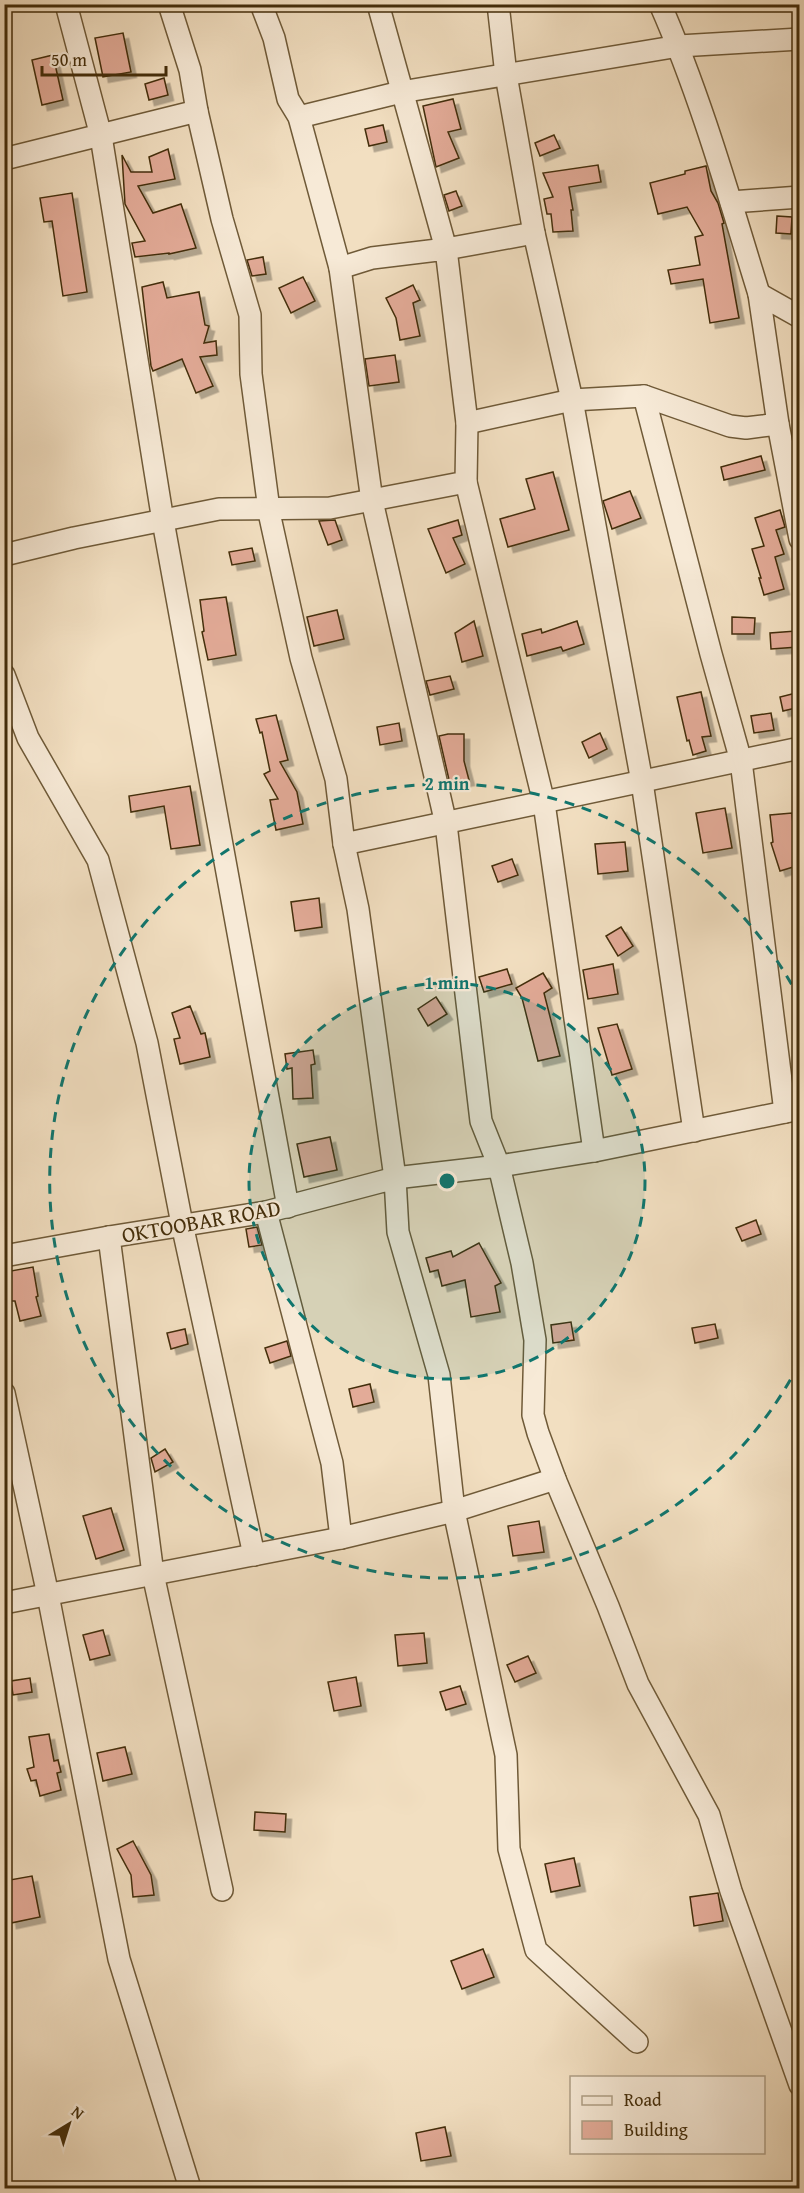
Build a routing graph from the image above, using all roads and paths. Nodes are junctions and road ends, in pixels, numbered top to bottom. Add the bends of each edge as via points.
1 (66, 4) edge
2 (169, 4) edge
3 (261, 4) edge
4 (378, 4) edge
5 (498, 4) edge
6 (660, 4) edge
7 (800, 39) edge
8 (679, 46) junction
9 (506, 75) junction
10 (401, 92) junction
11 (197, 111) junction
12 (299, 117) junction
13 (101, 136) junction
14 (4, 159) edge
15 (800, 197) edge
16 (731, 202) junction
17 (534, 233) junction
18 (446, 249) junction
19 (340, 268) junction
20 (759, 294) junction
21 (800, 317) edge
22 (644, 396) junction
23 (572, 400) junction
24 (467, 423) junction
25 (778, 424) junction
26 (465, 482) junction
27 (372, 501) junction
28 (268, 508) junction
29 (163, 521) junction
30 (800, 539) edge
31 (4, 555) edge
32 (4, 675) edge
33 (800, 748) edge
34 (741, 761) junction
35 (642, 782) junction
36 (544, 803) junction
37 (446, 824) junction
38 (344, 844) junction
39 (792, 1111) edge
40 (694, 1131) junction
41 (594, 1151) junction
42 (499, 1166) junction
43 (395, 1178) junction
44 (288, 1207) junction
45 (266, 1212) junction
46 (182, 1224) junction
47 (108, 1237) junction
48 (4, 1256) edge
49 (4, 1393) edge
50 (555, 1479) junction
51 (453, 1511) junction
52 (341, 1538) junction
53 (254, 1555) junction
54 (153, 1574) junction
55 (48, 1595) junction
56 (4, 1603) edge
57 (222, 1890) dead end
58 (637, 2042) dead end
59 (800, 2085) edge
60 (190, 2188) edge

1 - 13 street
2 - 11 street via 190,70
3 - 12 street via 274,38 288,99
4 - 10 street
5 - 9 street
6 - 8 street
7 - 8 street
8 - 9 street
8 - 16 street
9 - 10 street
9 - 17 street
10 - 12 street
10 - 18 street
11 - 13 street
11 - 28 street via 250,315 250,374
12 - 19 street
13 - 14 street
13 - 29 street
15 - 16 street
16 - 20 street
17 - 18 street
17 - 23 street
18 - 19 street via 372,258
18 - 24 street
19 - 27 street
20 - 21 street
20 - 25 street
22 - 23 street
22 - 25 street via 730,426
22 - 34 street
23 - 24 street
23 - 35 street
24 - 26 street
25 - 30 street
26 - 27 street
26 - 36 street
27 - 28 street via 330,508
27 - 37 street
28 - 29 street via 219,509
28 - 38 street via 301,658 336,779
29 - 31 street
29 - 44 street
32 - 46 street via 28,738 98,860 147,1043
33 - 34 street
34 - 35 street
34 - 39 street
35 - 36 street
35 - 40 street
36 - 37 street
36 - 41 street
37 - 38 street
37 - 42 street via 481,1121
38 - 43 street via 358,909
39 - 40 street, OKTOOBAR ROAD
40 - 41 street, OKTOOBAR ROAD
41 - 42 street, OKTOOBAR ROAD
42 - 43 street, OKTOOBAR ROAD
42 - 50 street via 535,1340 533,1415
43 - 44 street, OKTOOBAR ROAD
43 - 51 street via 398,1232 439,1375
44 - 45 street, OKTOOBAR ROAD
45 - 46 street, OKTOOBAR ROAD
45 - 52 street via 332,1463
46 - 47 street, OKTOOBAR ROAD
46 - 53 street
47 - 48 street, OKTOOBAR ROAD
47 - 54 street
49 - 55 street
50 - 51 street
50 - 59 street via 638,1684 709,1815 730,1891
51 - 52 street
51 - 58 street via 506,1755 508,1849 536,1950
52 - 53 street
53 - 54 street
54 - 55 street
54 - 57 street
55 - 56 street
55 - 60 street via 118,1959

